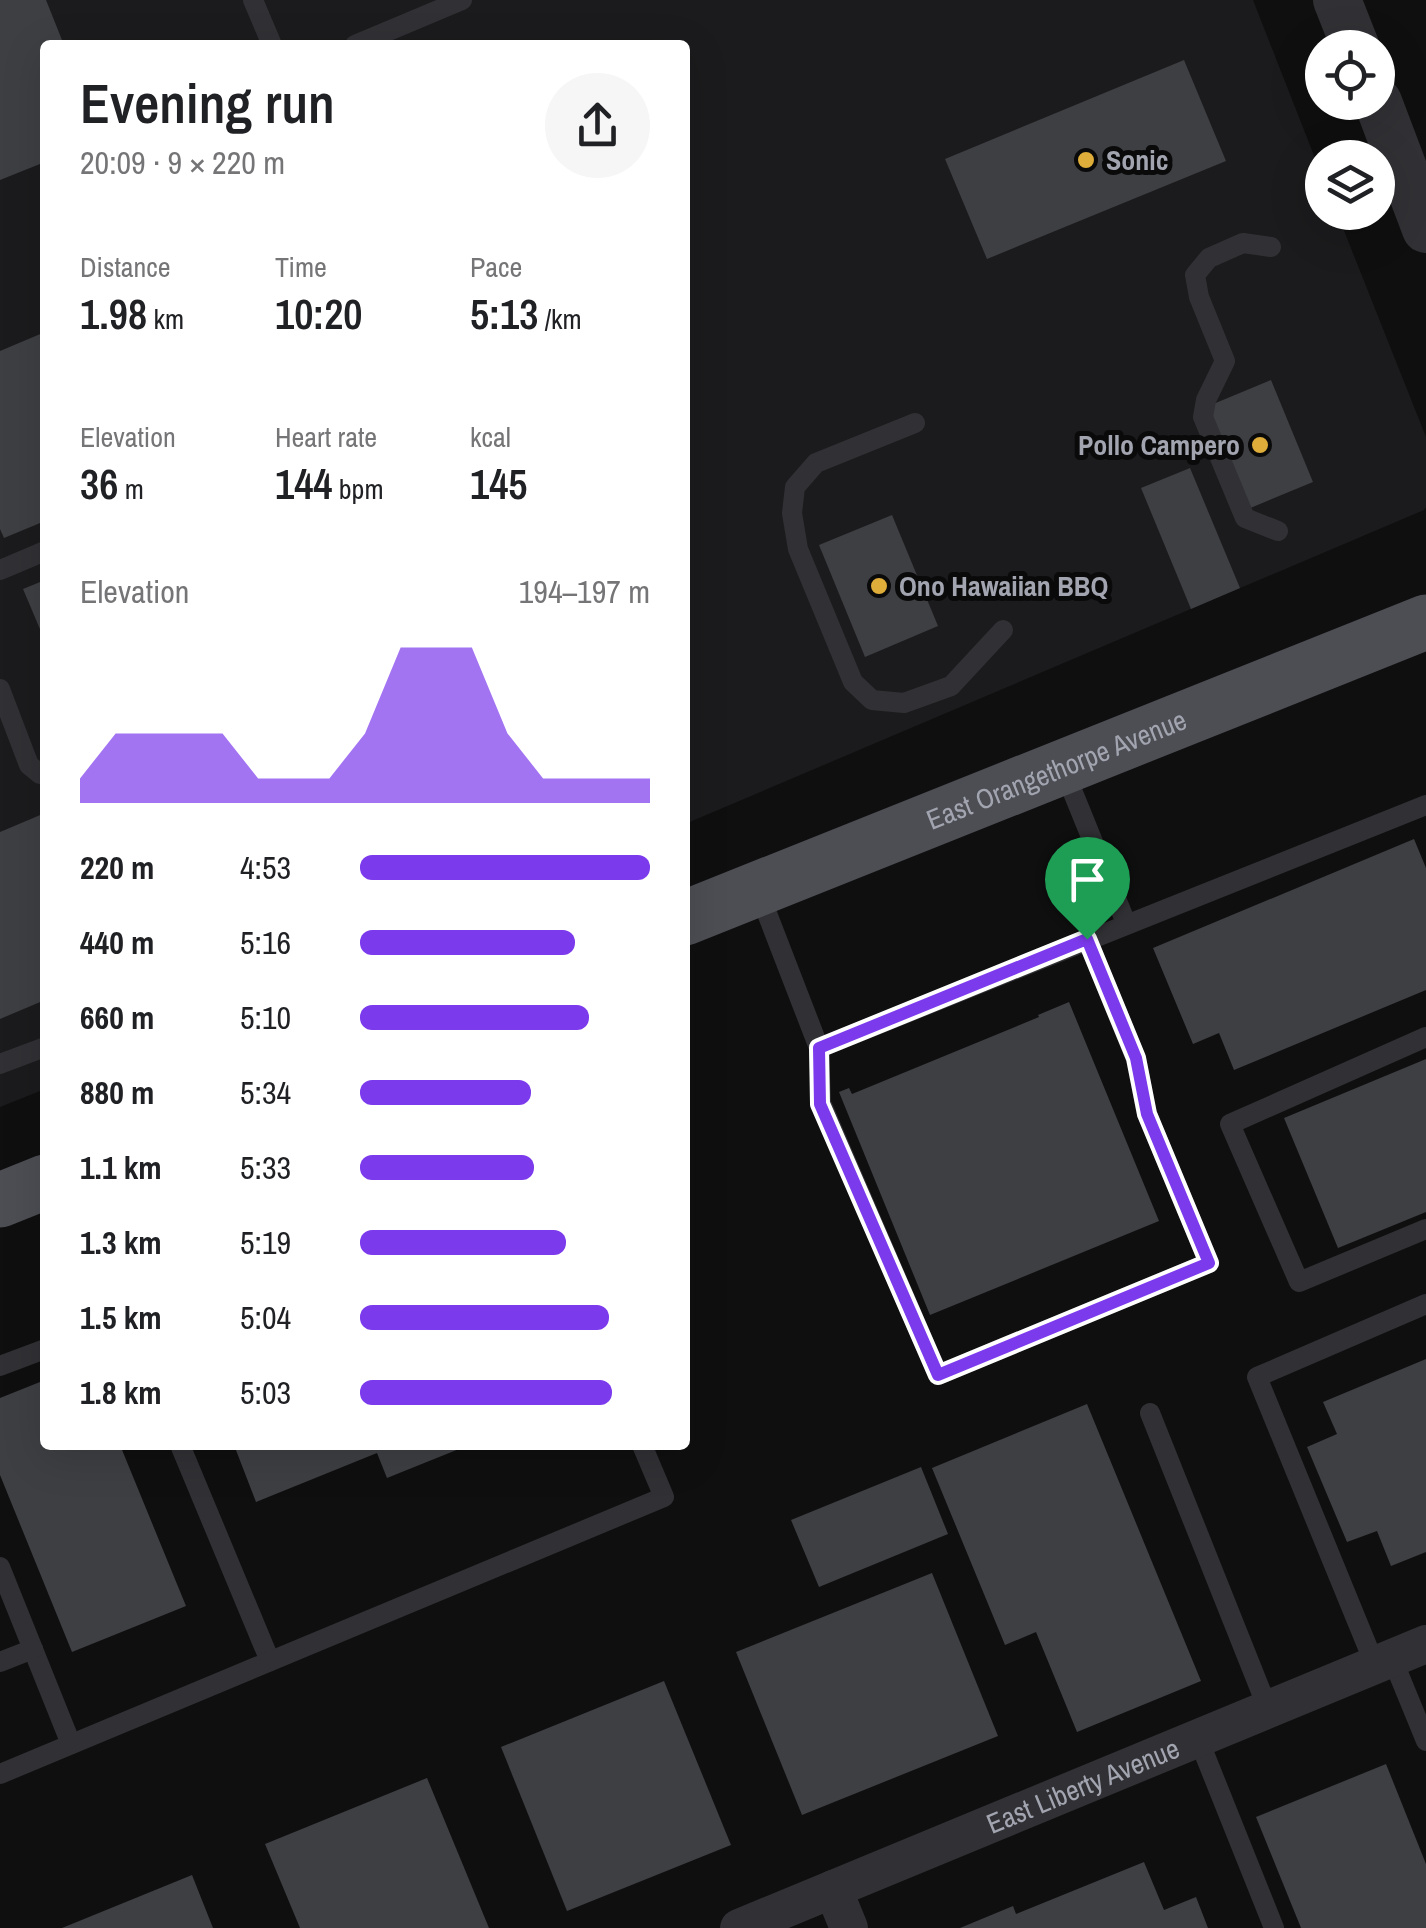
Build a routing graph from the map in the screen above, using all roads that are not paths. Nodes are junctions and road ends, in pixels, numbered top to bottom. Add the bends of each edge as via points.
1 (253, 0) edge
2 (462, 0) edge
3 (1337, 0) edge
4 (1349, 30) edge
5 (270, 40) edge
6 (366, 40) edge
7 (1385, 120) edge
8 (1426, 229) edge
9 (1272, 247) dead end
10 (915, 423) dead end
11 (1278, 531) dead end
12 (40, 553) edge
13 (0, 570) edge
14 (1426, 622) edge
15 (1003, 630) dead end
16 (0, 689) edge
17 (4, 711) edge
18 (1062, 767) junction
19 (40, 774) edge
20 (1426, 805) edge
21 (758, 889) junction
22 (690, 916) edge
23 (1126, 924) junction
24 (1087, 939) junction
25 (1426, 1037) edge
26 (819, 1048) junction
27 (40, 1050) edge
28 (0, 1064) edge
29 (40, 1184) edge
30 (0, 1200) edge
31 (1426, 1229) edge
32 (1426, 1304) edge
33 (40, 1352) edge
34 (0, 1366) edge
35 (1150, 1413) dead end
36 (182, 1450) edge
37 (644, 1450) edge
38 (0, 1567) edge
39 (32, 1649) junction
40 (1398, 1655) edge
41 (270, 1661) junction
42 (0, 1662) edge
43 (1268, 1709) junction
44 (1198, 1738) junction
45 (1426, 1742) edge
46 (71, 1744) junction
47 (0, 1774) edge
48 (832, 1889) junction
49 (739, 1928) edge
50 (849, 1928) edge
51 (1274, 1928) edge

1 - 5 lane
2 - 6 lane
3 - 4 street
7 - 8 street
9 - 11 lane via 1244,243 1208,258 1195,275 1225,361 1204,417 1244,518
10 - 15 lane via 816,463 796,487 798,549 852,682 872,700 904,704 952,686
12 - 13 lane
14 - 18 main road, East Orangethorpe Avenue
16 - 17 lane
17 - 19 lane via 29,765
18 - 21 main road, East Orangethorpe Avenue
18 - 23 lane
20 - 23 lane
21 - 22 main road, East Orangethorpe Avenue
21 - 26 lane
23 - 24 lane
24 - 26 lane
24 - 26 lane via 1136,1058 1147,1114 1209,1263 938,1375 820,1104
25 - 31 lane via 1230,1124 1299,1282
27 - 28 lane
29 - 30 main road
32 - 40 lane via 1257,1377
33 - 34 lane
35 - 43 lane
36 - 41 lane
37 - 41 lane via 664,1497
38 - 39 lane
39 - 42 lane
39 - 46 lane
40 - 43 street, East Liberty Avenue
40 - 45 lane
41 - 46 lane
43 - 44 street, East Liberty Avenue
44 - 48 street, East Liberty Avenue
44 - 51 lane
46 - 47 lane
48 - 49 street, East Liberty Avenue
48 - 50 street

